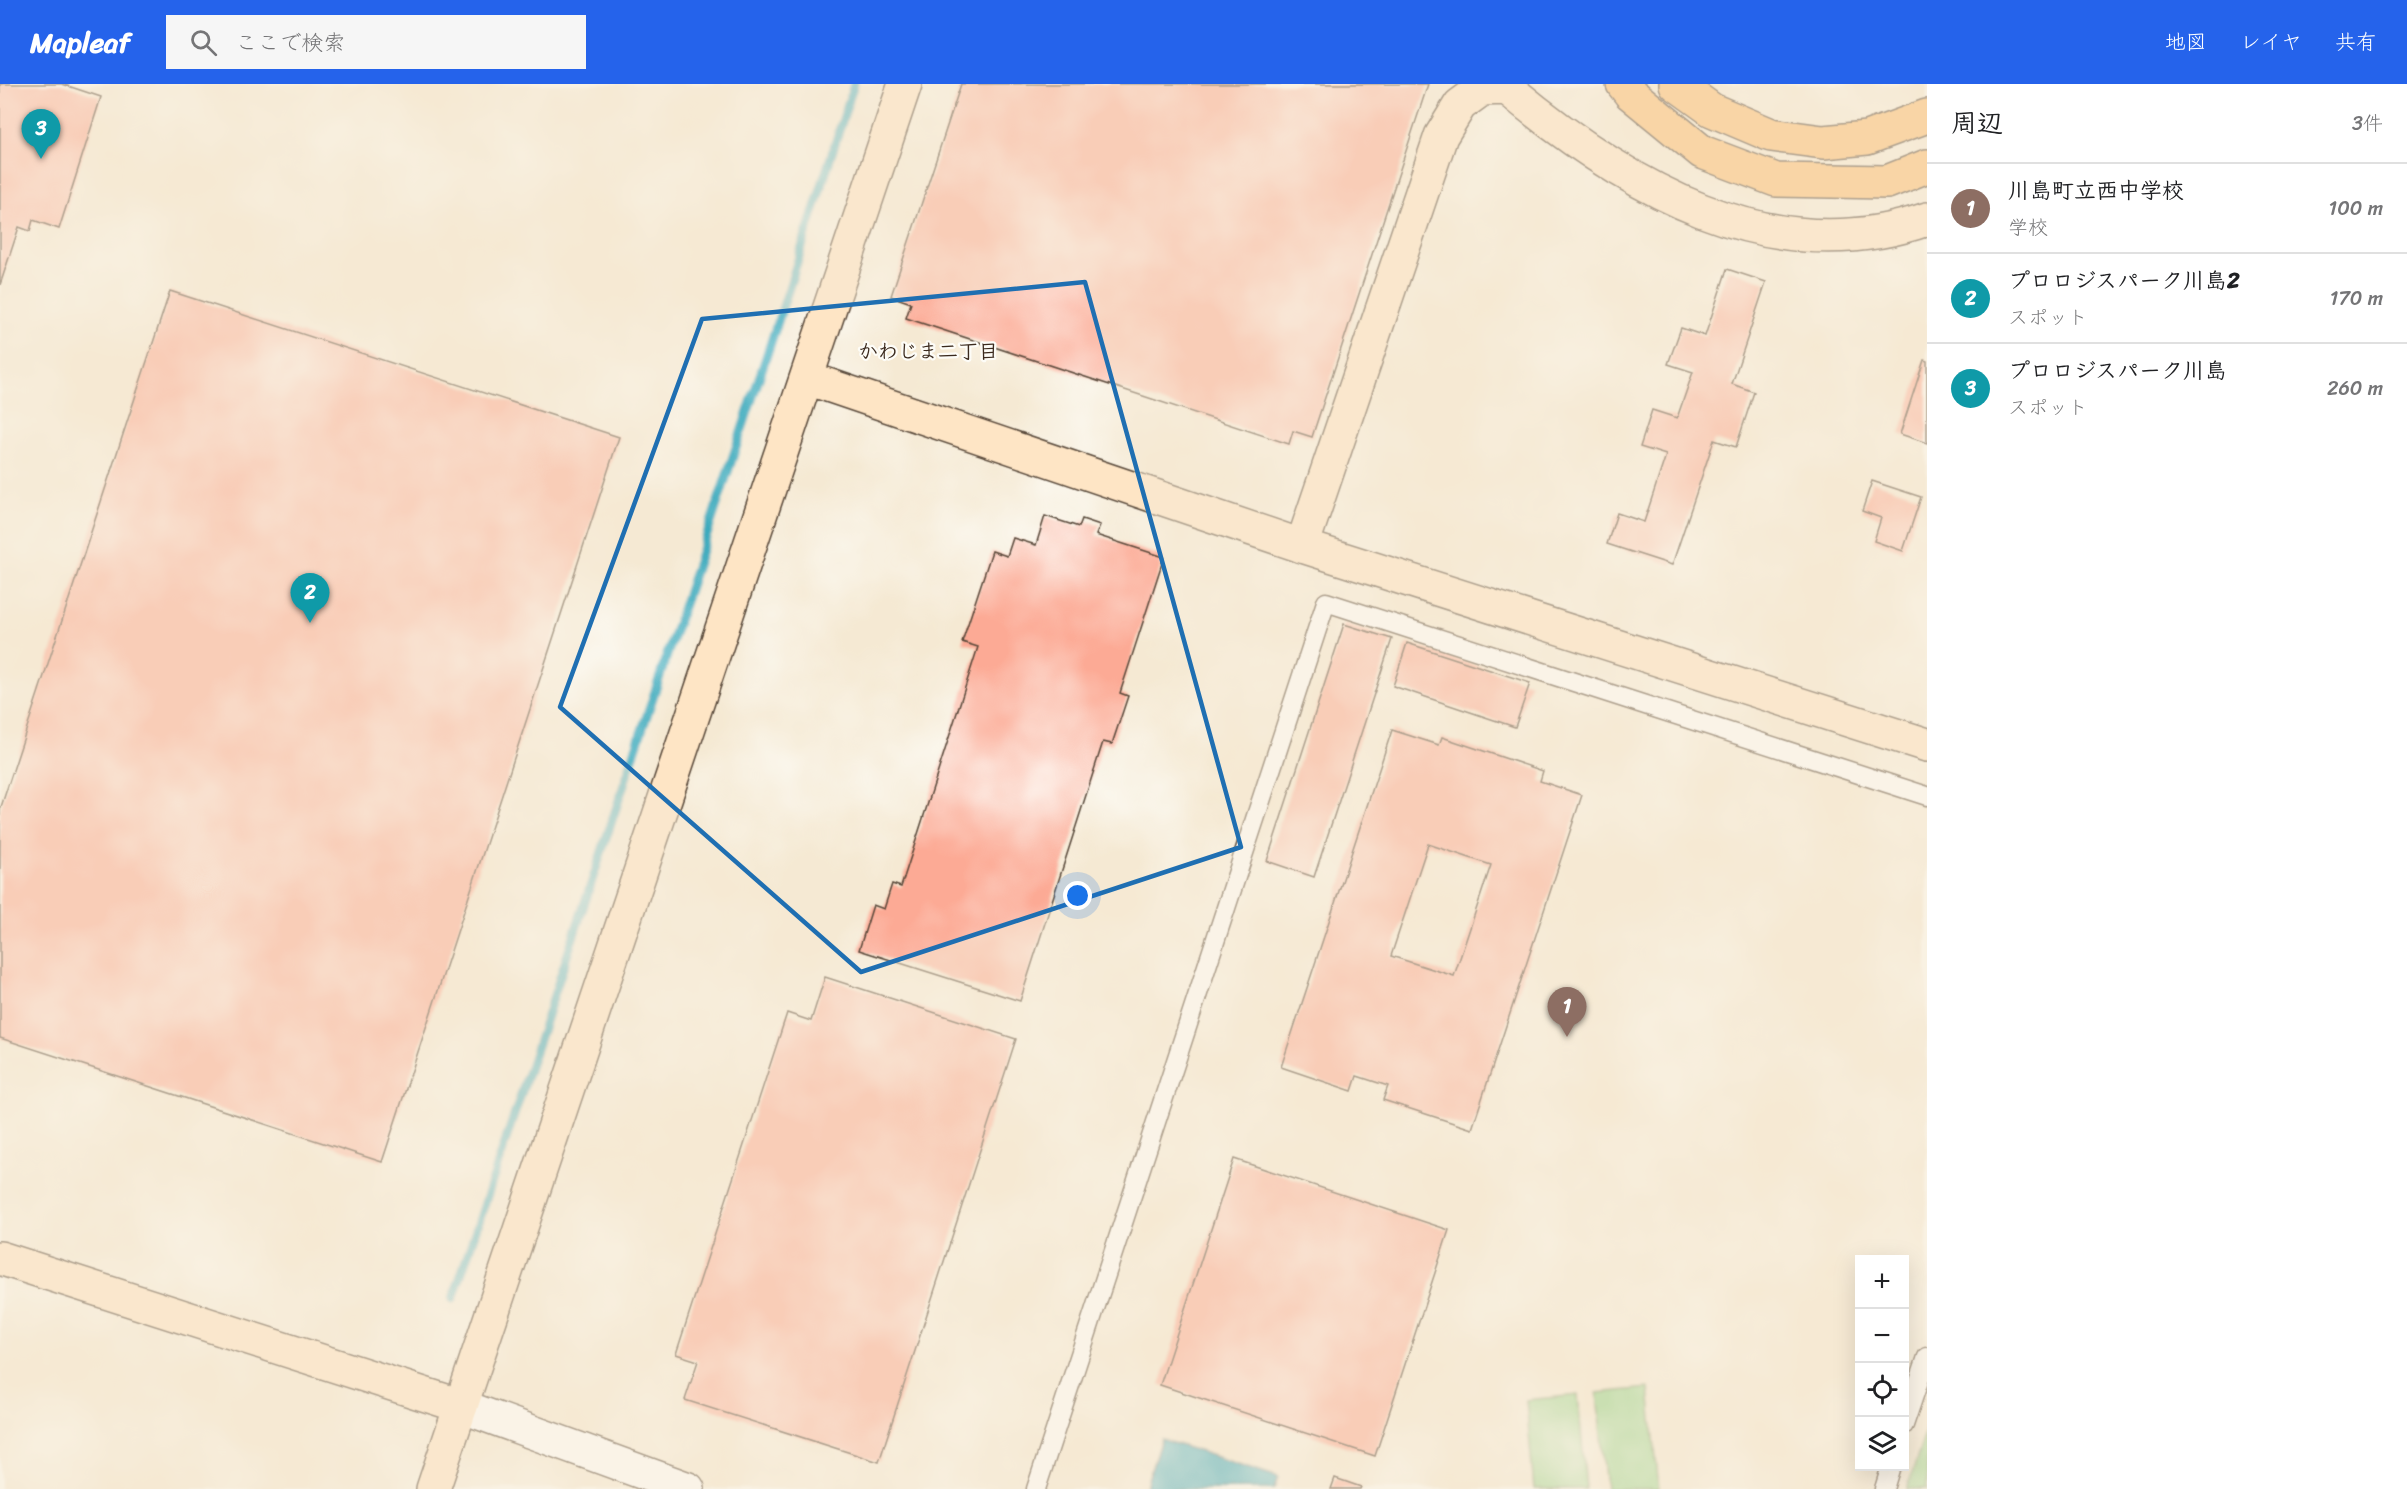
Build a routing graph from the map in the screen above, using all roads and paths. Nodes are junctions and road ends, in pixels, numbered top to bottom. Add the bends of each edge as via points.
1 (905, 84) edge
2 (1623, 84) edge
3 (1676, 84) edge
4 (1506, 86) edge
5 (1927, 117) edge
6 (1927, 166) edge
7 (1927, 219) edge
8 (807, 378) junction
9 (1302, 546) junction
10 (1927, 745) edge
11 (1927, 796) edge
12 (0, 1258) edge
13 (1927, 1356) edge
14 (461, 1406) junction
15 (1908, 1417) edge
16 (1890, 1471) edge
17 (433, 1489) edge
18 (688, 1489) edge
19 (1036, 1489) edge
20 (1884, 1489) edge

1 - 8 street
2 - 6 highway via 1702,152 1776,180 1887,182
3 - 5 highway via 1712,110 1771,135 1823,142 1867,138
4 - 7 street via 1552,126 1604,160 1643,184 1717,218 1774,232 1819,235 1869,233
4 - 9 street via 1482,89 1460,105 1441,136
8 - 9 street
8 - 14 street
9 - 10 street
11 - 19 lane via 1326,602
12 - 14 street
13 - 15 lane
14 - 17 street
14 - 18 street
16 - 20 lane

